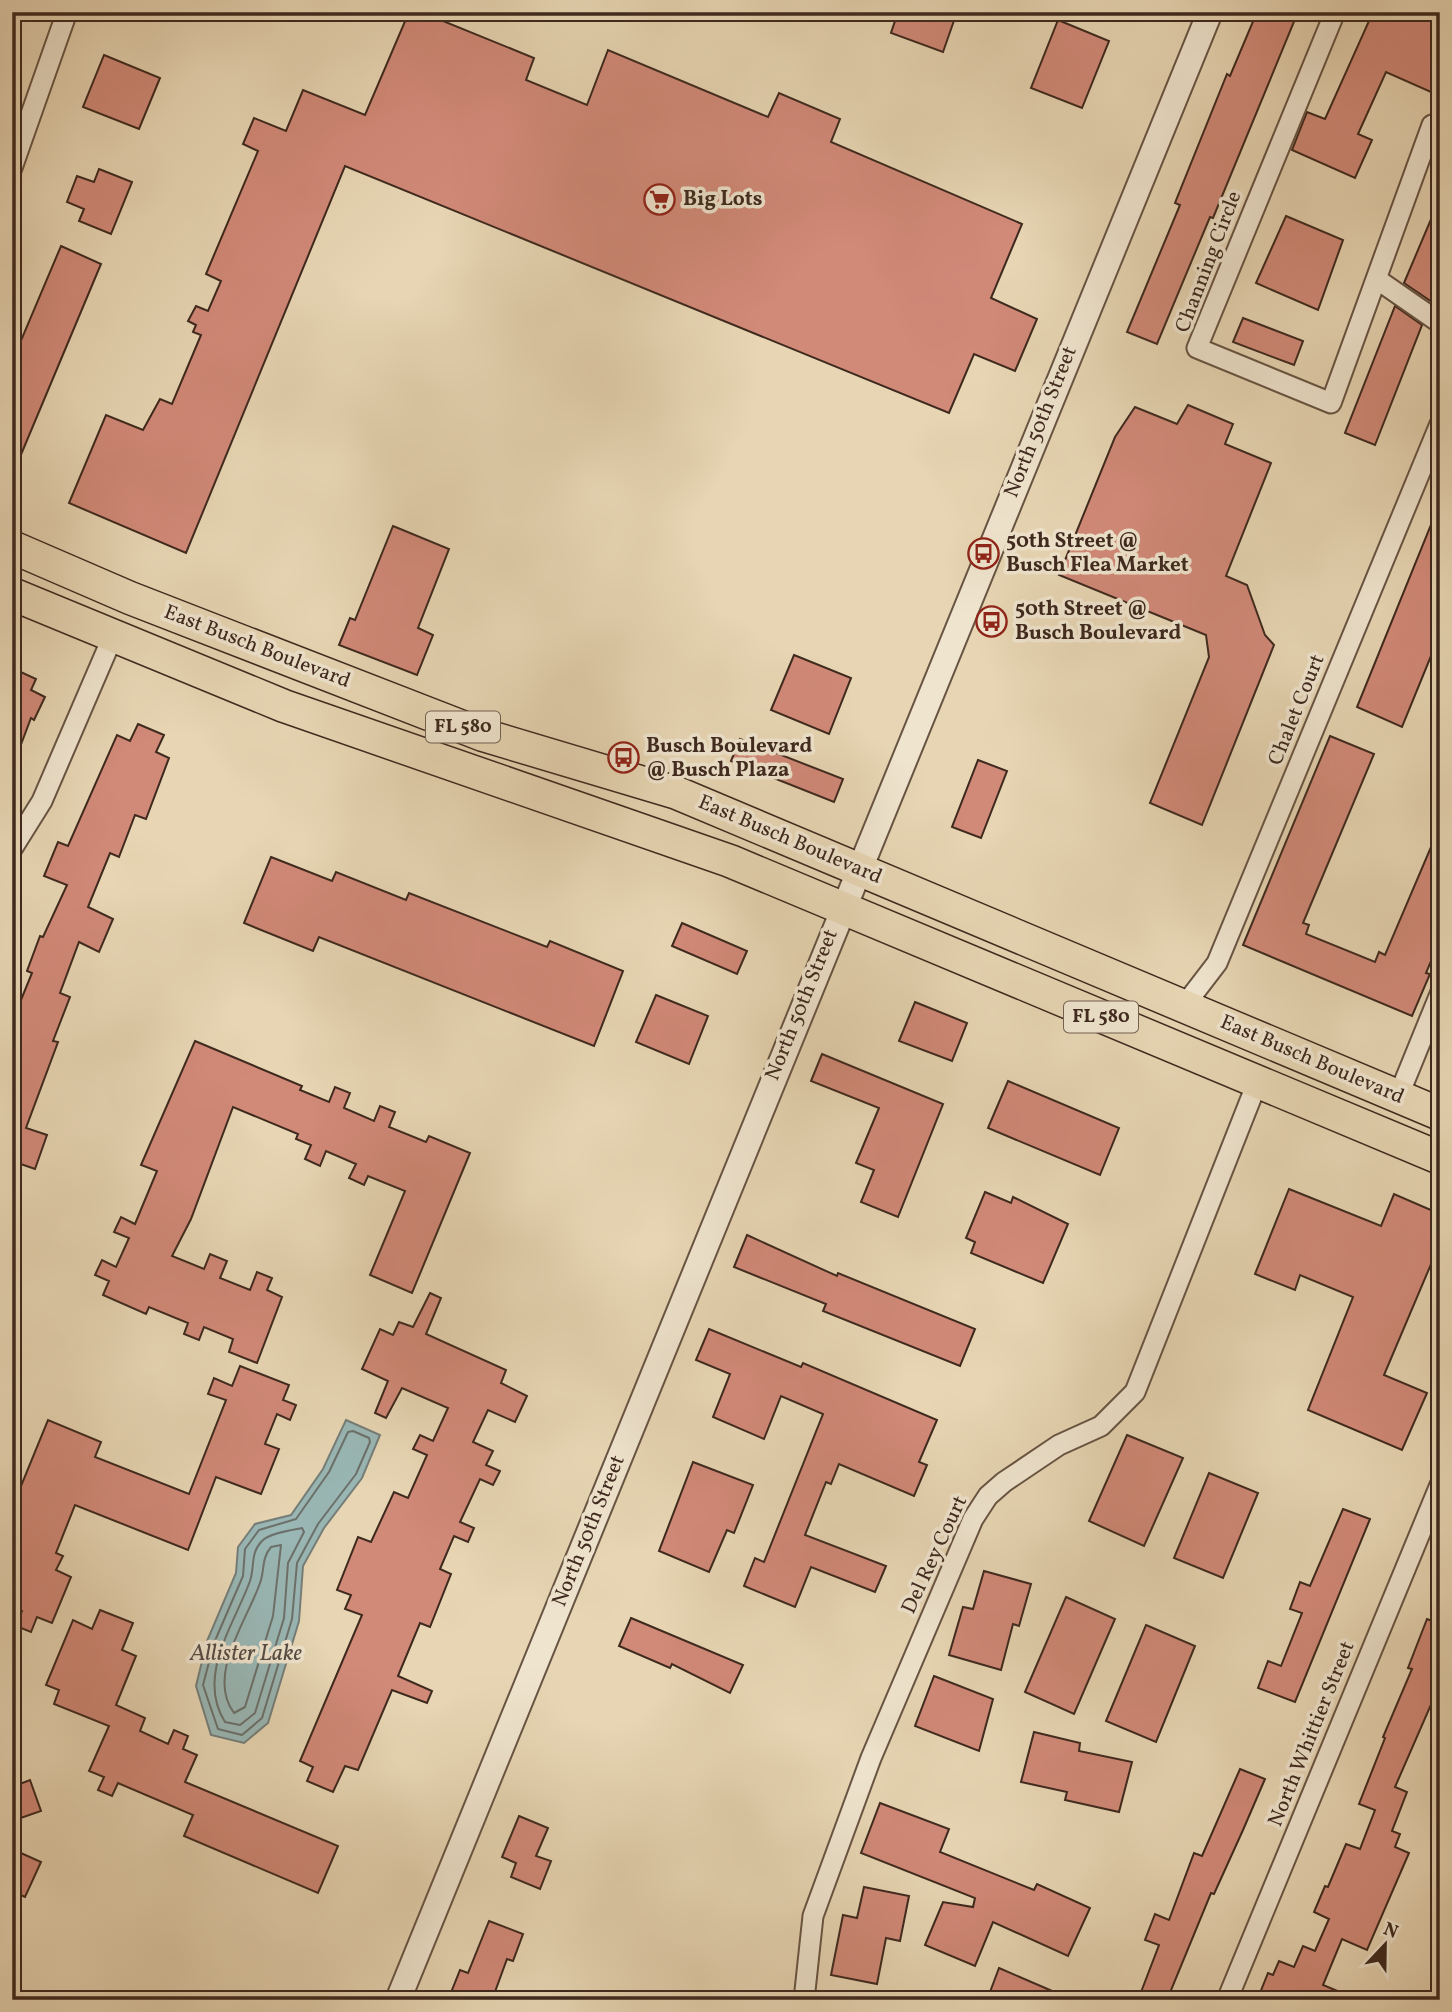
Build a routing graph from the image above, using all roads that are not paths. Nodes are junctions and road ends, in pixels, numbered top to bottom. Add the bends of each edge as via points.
1 (67, 12) edge
2 (1210, 12) edge
3 (1335, 12) edge
4 (1440, 128) edge
5 (12, 168) edge
6 (1378, 280) junction
7 (1440, 323) edge
8 (1440, 424) edge
9 (12, 547) edge
10 (12, 594) edge
11 (113, 636) junction
12 (284, 706) junction
13 (483, 735) junction
14 (12, 849) edge
15 (858, 868) junction
16 (842, 908) junction
17 (1440, 994) edge
18 (1184, 1006) junction
19 (1257, 1083) junction
20 (1398, 1097) junction
21 (1440, 1114) edge
22 (1440, 1158) edge
23 (1440, 1485) edge
24 (398, 2000) edge
25 (804, 2000) edge
26 (1227, 2000) edge

1 - 5 street
2 - 15 street, North 50th Street
3 - 6 street, Channing Circle via 1198,348 1331,403
4 - 6 street, Channing Circle via 1432,125
6 - 7 street
8 - 18 street, Chalet Court via 1214,970
9 - 13 main road, East Busch Boulevard / FL 580 via 130,598
10 - 11 main road, East Busch Boulevard / FL 580
11 - 12 main road, East Busch Boulevard / FL 580
11 - 14 street via 42,801
12 - 13 main road via 326,701 423,732
12 - 16 main road, East Busch Boulevard / FL 580 via 730,862
13 - 15 main road, East Busch Boulevard / FL 580 via 677,793
15 - 16 street, North 50th Street
15 - 18 main road, East Busch Boulevard / FL 580
16 - 19 main road, East Busch Boulevard / FL 580
16 - 24 street, North 50th Street
17 - 20 street
18 - 20 main road, East Busch Boulevard / FL 580
19 - 22 main road, East Busch Boulevard / FL 580
19 - 25 street, Del Rey Court via 1135,1392 1101,1426 1059,1445 1004,1482 973,1519 871,1758 813,1916
20 - 21 main road, East Busch Boulevard / FL 580
23 - 26 street, North Whittier Street

